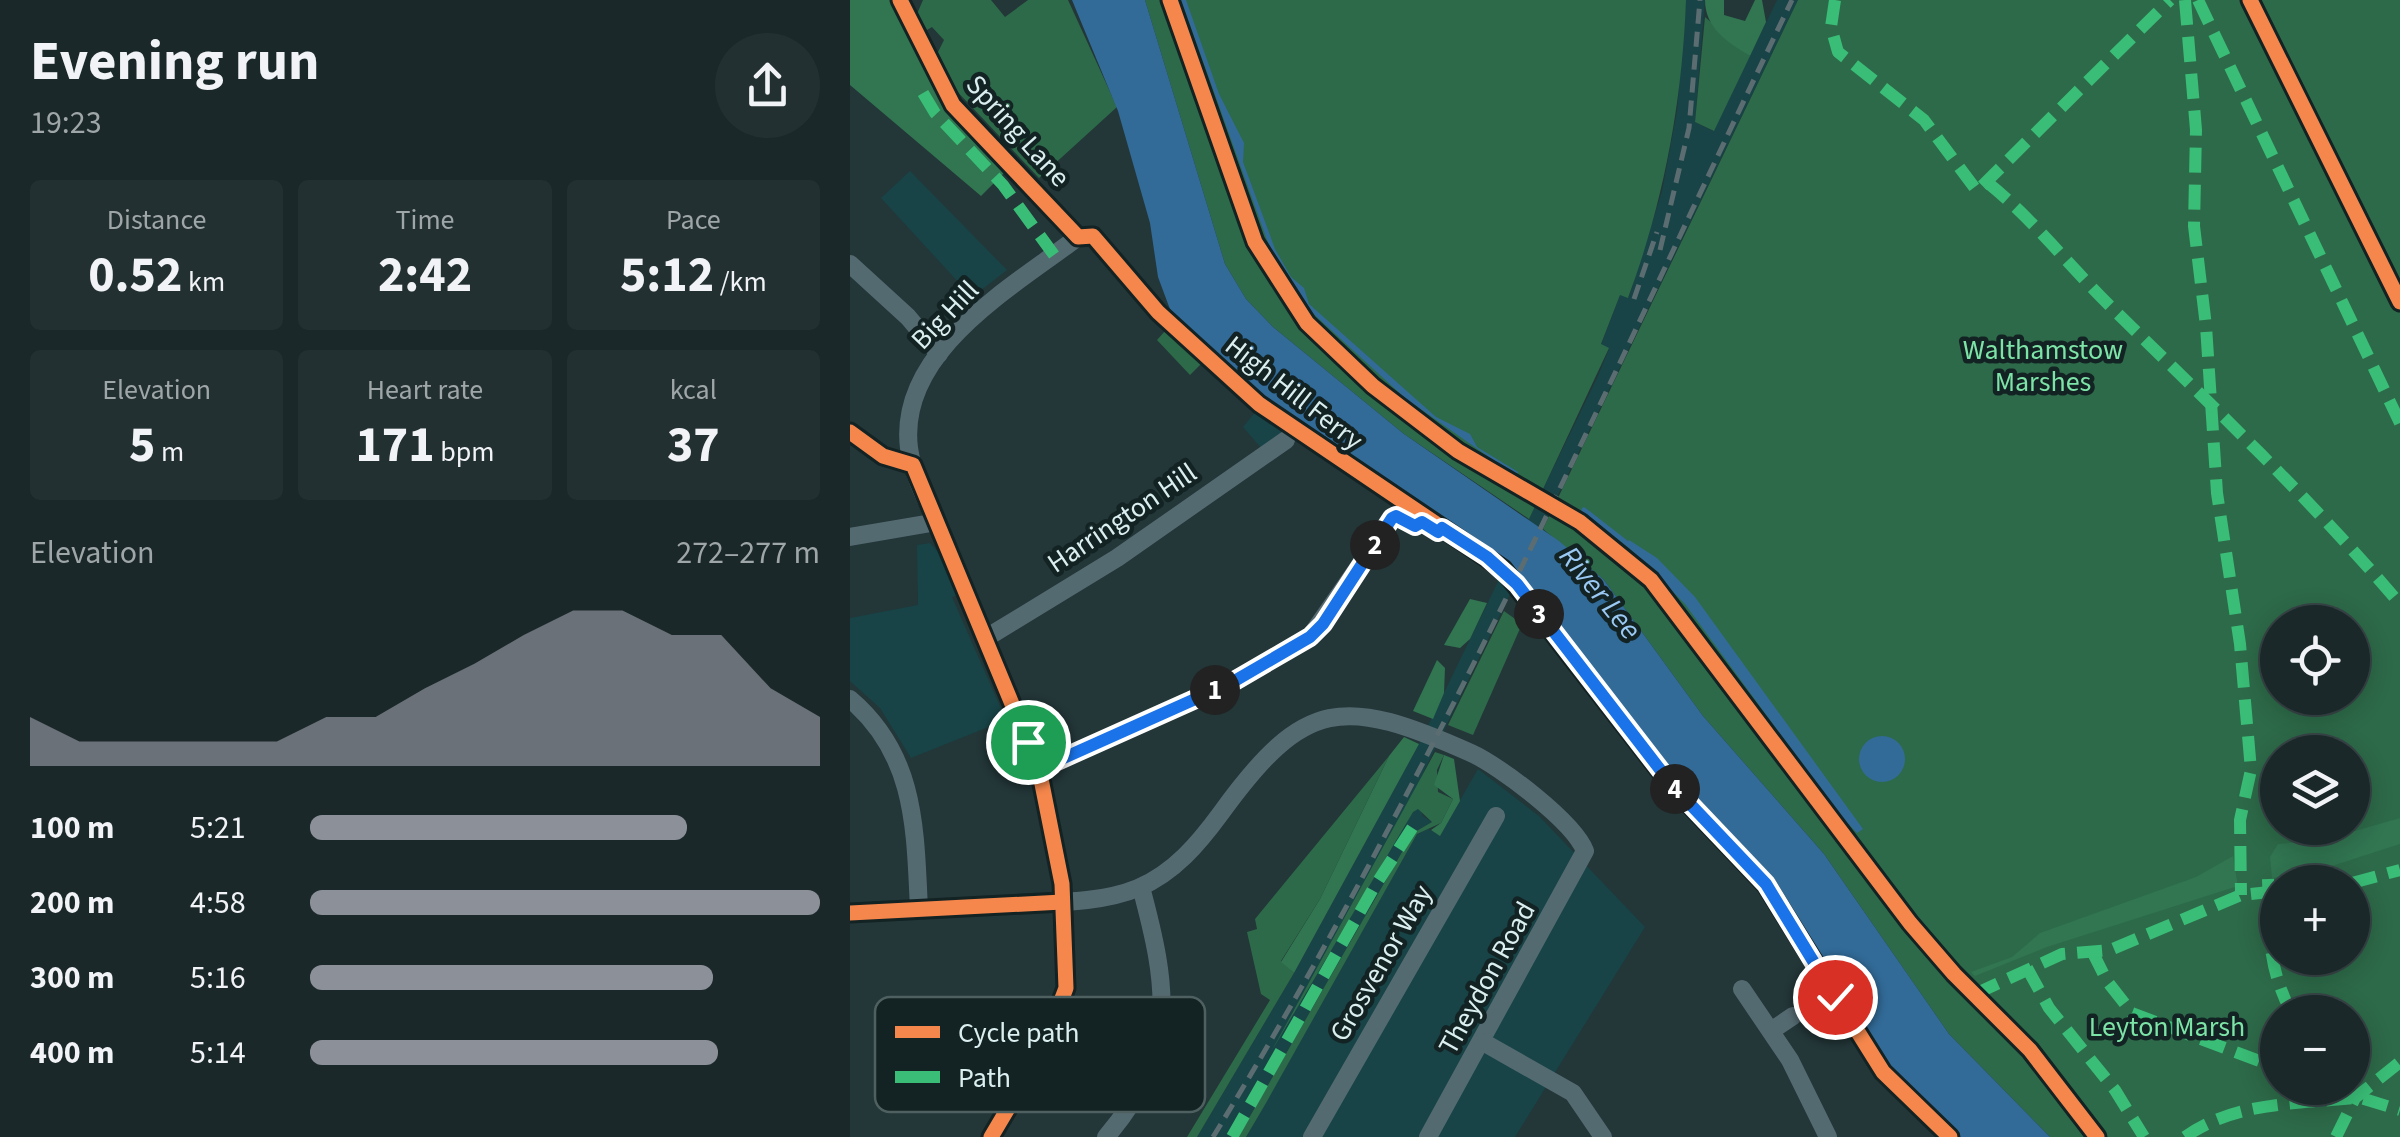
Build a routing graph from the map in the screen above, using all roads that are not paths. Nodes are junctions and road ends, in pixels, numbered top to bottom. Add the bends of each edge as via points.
1 (900, 0) edge
2 (1078, 236) junction
3 (850, 264) edge
4 (939, 354) junction
5 (1257, 402) dead end
6 (850, 432) edge
7 (1286, 440) dead end
8 (913, 465) junction
9 (936, 522) junction
10 (1415, 526) dead end
11 (850, 537) edge
12 (986, 638) junction
13 (850, 699) edge
14 (1039, 769) junction
15 (1496, 816) dead end
16 (1141, 887) junction
17 (1062, 902) junction
18 (918, 909) junction
19 (850, 912) edge
20 (1742, 989) dead end
21 (1063, 997) edge
22 (1162, 997) edge
23 (1794, 1016) dead end
24 (1770, 1031) junction
25 (1483, 1042) junction
26 (1005, 1112) edge
27 (1123, 1112) edge
28 (990, 1137) edge
29 (1106, 1137) edge
30 (1312, 1137) edge
31 (1428, 1137) edge
32 (1603, 1137) edge
33 (1828, 1137) edge

1 - 2 street, Spring Lane via 954,105
2 - 4 street, Big Hill via 983,310
2 - 5 street, High Hill Ferry via 1094,236 1158,312
3 - 4 street
4 - 8 street, Big Hill via 911,407
6 - 8 street via 882,456
7 - 12 street, Harrington Hill via 1117,558
8 - 9 street, Big Hill
9 - 11 street
9 - 12 street, Big Hill
10 - 14 street via 1392,518 1310,637 1231,683
12 - 14 street, Big Hill
13 - 18 street via 878,725 906,777
14 - 17 street, Big Hill
15 - 30 street, Grosvenor Way
16 - 17 street
16 - 22 street
16 - 25 street, Theydon Road via 1194,849 1274,744 1311,722 1341,716 1405,724 1487,760 1582,843 1581,865
17 - 18 street
17 - 21 street, Big Hill
18 - 19 street
20 - 24 street
23 - 24 street
24 - 33 street
25 - 31 street, Theydon Road
25 - 32 street via 1573,1093
26 - 28 street, Big Hill
27 - 29 street

